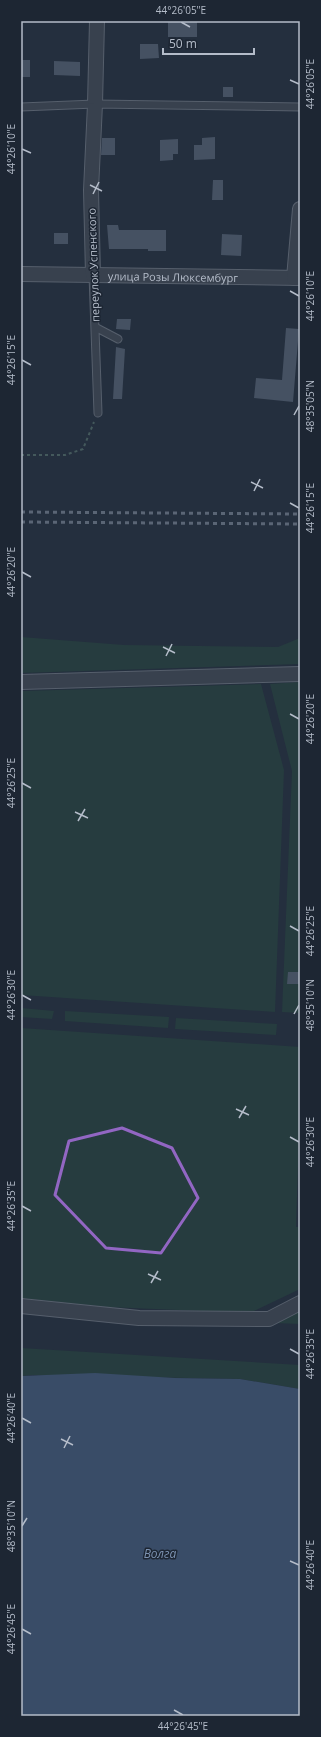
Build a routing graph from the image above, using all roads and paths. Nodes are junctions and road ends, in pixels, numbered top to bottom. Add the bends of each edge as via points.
1 (97, 21) edge
2 (96, 104) junction
3 (300, 107) edge
4 (21, 108) edge
5 (300, 208) edge
6 (21, 274) edge
7 (93, 275) junction
8 (297, 278) edge
9 (95, 327) junction
10 (118, 339) dead end
11 (98, 413) joint
12 (21, 455) edge
13 (300, 674) edge
14 (21, 682) edge
15 (300, 1303) edge
16 (21, 1306) edge

1 - 2 street, переулок Успенского
2 - 3 lane
2 - 4 lane
2 - 7 street, переулок Успенского via 91,190
5 - 8 street
6 - 7 street, улица Розы Люксембург
7 - 8 street, улица Розы Люксембург
7 - 9 lane, переулок Успенского
9 - 10 lane
9 - 11 lane, переулок Успенского
11 - 12 path via 83,449 65,455
13 - 14 street
15 - 16 street via 269,1319 139,1318

